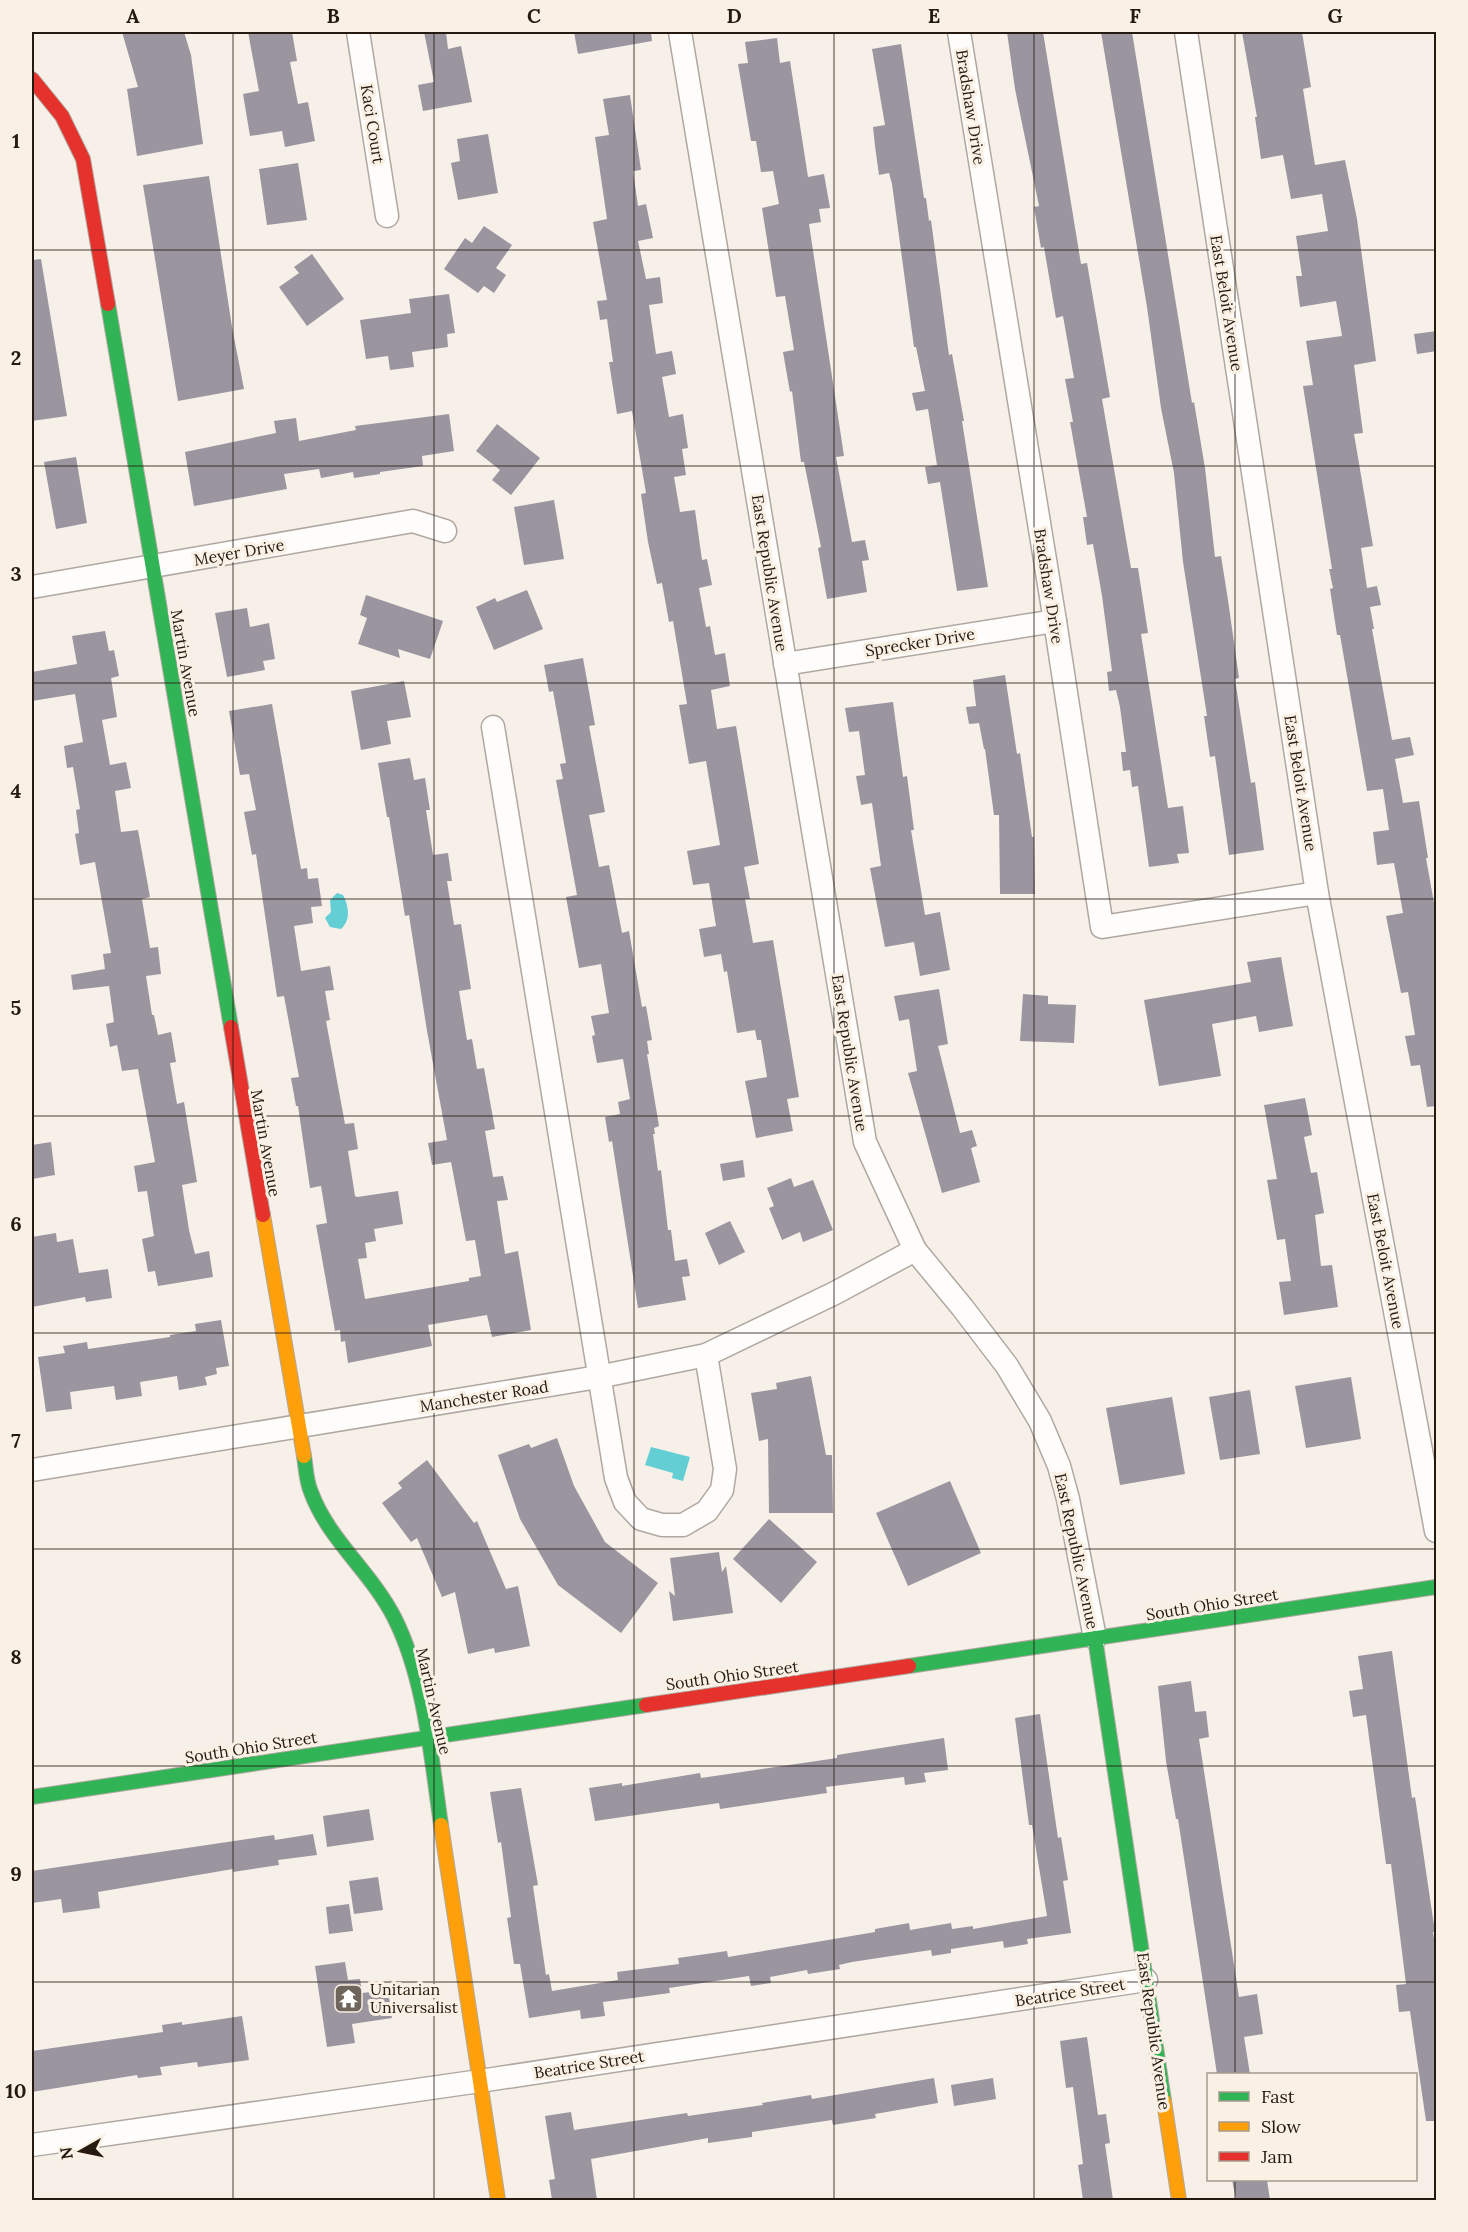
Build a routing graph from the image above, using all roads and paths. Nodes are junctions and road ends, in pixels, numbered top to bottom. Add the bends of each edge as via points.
1 (358, 32) edge
2 (680, 32) edge
3 (958, 32) edge
4 (1186, 32) edge
5 (32, 79) edge
6 (387, 216) dead end
7 (445, 531) dead end
8 (153, 567) junction
9 (32, 587) edge
10 (1055, 621) junction
11 (785, 664) junction
12 (494, 727) dead end
13 (1317, 892) junction
14 (915, 1250) junction
15 (706, 1355) junction
16 (598, 1377) junction
17 (297, 1427) junction
18 (32, 1470) edge
19 (1437, 1531) edge
20 (1437, 1587) edge
21 (1095, 1638) junction
22 (428, 1737) junction
23 (32, 1797) edge
24 (1146, 1980) junction
25 (480, 2081) junction
26 (32, 2145) edge
27 (498, 2200) edge
28 (1179, 2200) edge

1 - 6 street, Kaci Court
2 - 11 street, East Republic Avenue
3 - 10 street, Bradshaw Drive
4 - 13 street, East Beloit Avenue
5 - 8 street, Martin Avenue via 73,132 83,159
7 - 8 street, Meyer Drive via 413,521
8 - 9 street, Meyer Drive
8 - 17 street, Martin Avenue
10 - 11 street, Sprecker Drive
10 - 13 street, Bradshaw Drive via 1102,927
11 - 14 street, East Republic Avenue via 865,1142
12 - 16 street
13 - 19 street, East Beloit Avenue
14 - 15 street, Manchester Road
14 - 21 street, East Republic Avenue via 1006,1366 1040,1421 1068,1499
15 - 16 street, Manchester Road
15 - 16 street via 725,1469 722,1490 707,1511 683,1525 662,1526 641,1518 625,1502 616,1478
16 - 17 street, Manchester Road
17 - 18 street, Manchester Road
17 - 22 street, Martin Avenue via 309,1491 394,1617 413,1666
20 - 21 street, South Ohio Street
21 - 22 street, South Ohio Street
21 - 24 street, East Republic Avenue
22 - 23 street, South Ohio Street
22 - 25 street, Martin Avenue
24 - 25 street, Beatrice Street
24 - 28 street, East Republic Avenue
25 - 26 street, Beatrice Street
25 - 27 street, Martin Avenue

